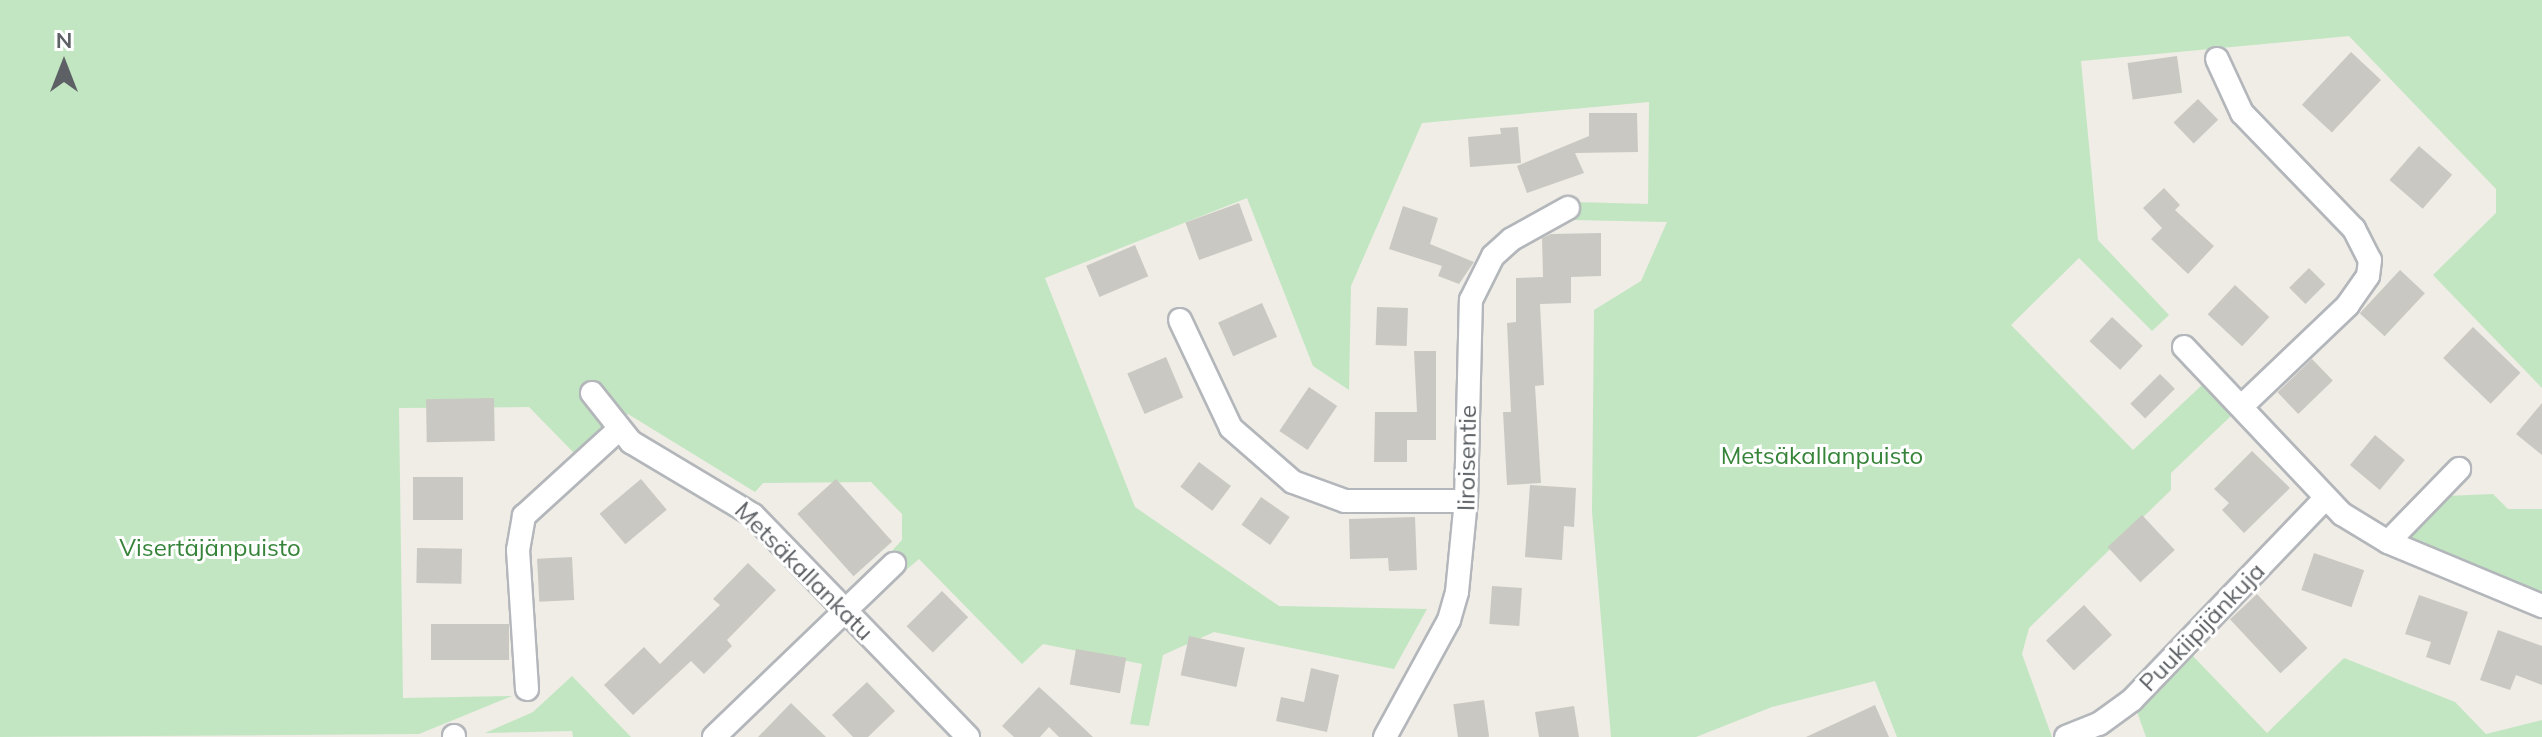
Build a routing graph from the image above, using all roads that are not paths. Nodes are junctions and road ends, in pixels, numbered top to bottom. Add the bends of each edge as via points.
1 (2217, 59) dead end
2 (1568, 208) dead end
3 (1180, 320) dead end
4 (2184, 347) dead end
5 (592, 393) dead end
6 (2243, 405) junction
7 (617, 431) junction
8 (2459, 469) dead end
9 (2325, 499) junction
10 (1466, 501) junction
11 (2388, 542) junction
12 (894, 564) dead end
13 (2542, 606) edge
14 (845, 612) junction
15 (527, 689) dead end
16 (714, 737) edge
17 (968, 737) edge
18 (1385, 737) edge
19 (2066, 737) edge

1 - 6 street via 2242,113 2354,229 2370,260 2368,276 2348,305
2 - 10 street, Iiroisentie via 1512,239 1493,256 1471,300
3 - 10 street via 1231,428 1293,482 1345,501
4 - 6 street
5 - 7 street, Metsäkallankatu
6 - 9 street
7 - 14 street, Metsäkallankatu via 753,515
7 - 15 street via 524,516 518,550
8 - 11 street
9 - 11 street
9 - 19 street, Puukiipijänkuja via 2132,700 2099,724
10 - 18 street, Iiroisentie via 1463,560 1449,620
11 - 13 street
12 - 14 street
14 - 16 street
14 - 17 street, Metsäkallankatu

